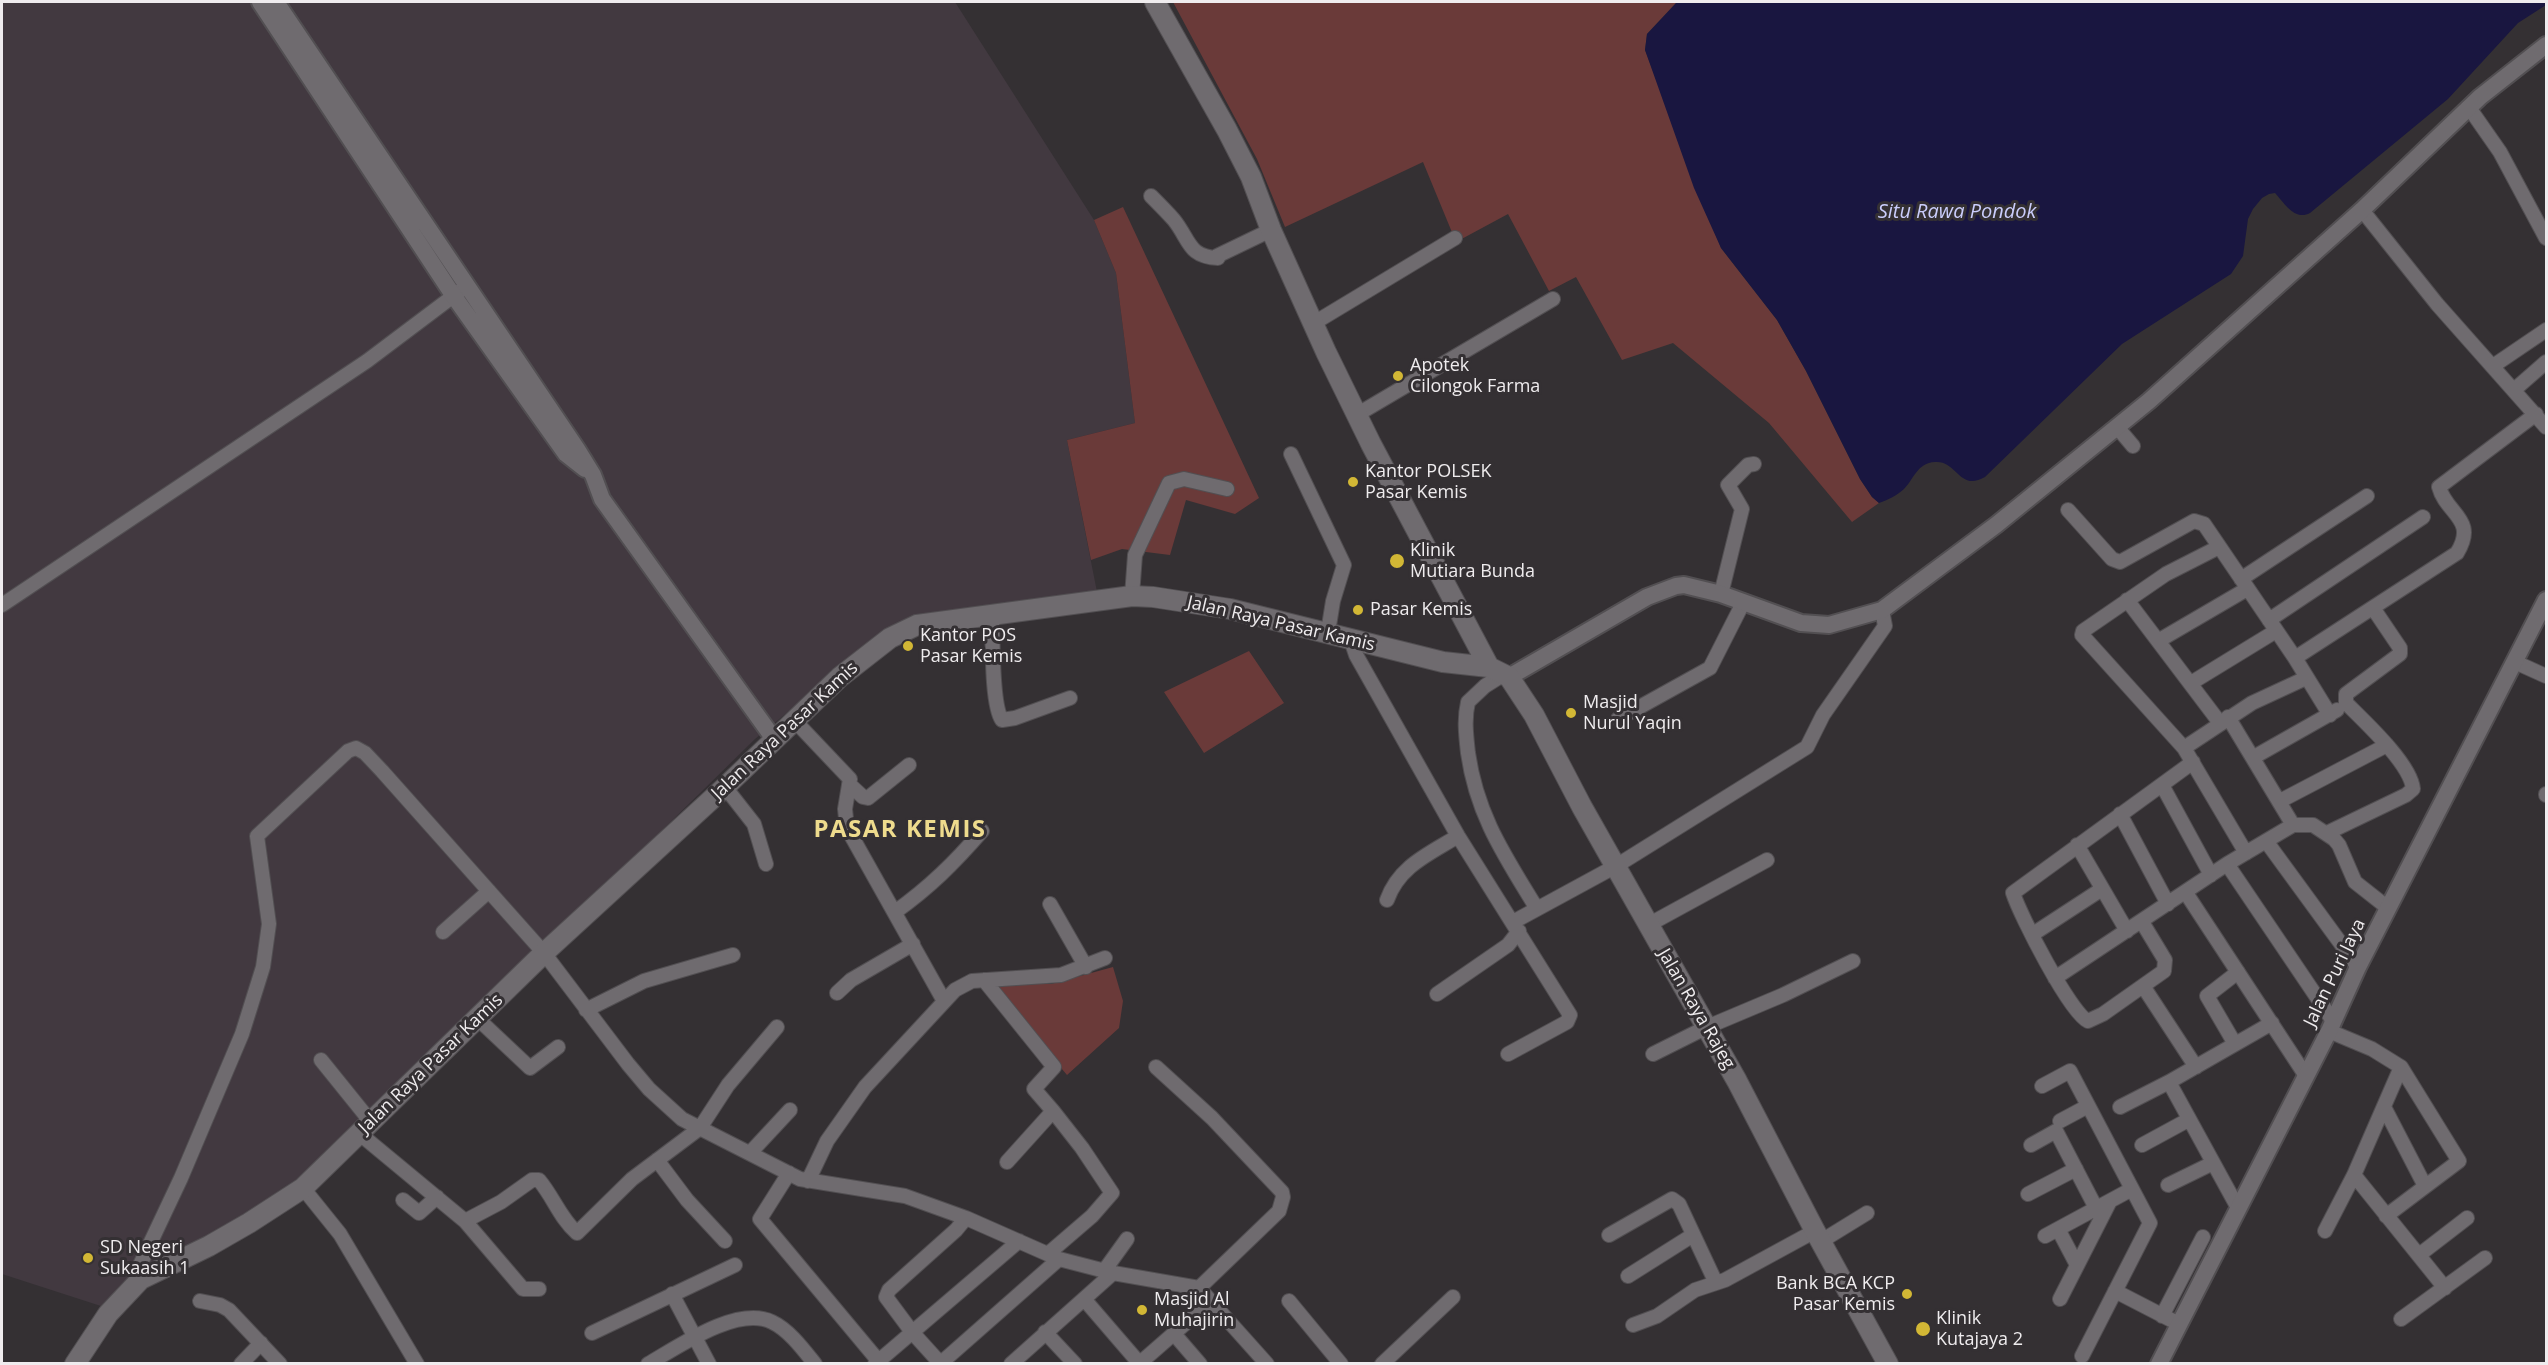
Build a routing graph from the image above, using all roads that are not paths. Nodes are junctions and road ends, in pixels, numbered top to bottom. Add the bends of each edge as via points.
1 (260, 2) edge
2 (276, 2) edge
3 (1155, 2) edge
4 (2547, 45) edge
5 (2474, 103) junction
6 (344, 116) junction
7 (1151, 196) dead end
8 (2362, 210) junction
9 (1271, 230) junction
10 (1455, 238) dead end
11 (2547, 238) edge
12 (467, 286) junction
13 (453, 295) junction
14 (1553, 299) dead end
15 (1314, 323) junction
16 (2547, 330) edge
17 (2547, 362) edge
18 (2493, 366) junction
19 (2514, 390) junction
20 (1358, 414) junction
21 (2536, 414) junction
22 (2118, 427) junction
23 (2547, 427) edge
24 (2133, 446) dead end
25 (1291, 454) dead end
26 (1754, 464) dead end
27 (593, 475) junction
28 (1227, 489) dead end
29 (2367, 496) dead end
30 (2068, 510) dead end
31 (2423, 517) dead end
32 (2219, 547) junction
33 (2244, 584) junction
34 (1721, 594) junction
35 (1132, 596) junction
36 (2127, 600) junction
37 (2547, 600) edge
38 (1743, 603) junction
39 (2, 605) edge
40 (2373, 608) junction
41 (1882, 610) junction
42 (992, 615) junction
43 (2273, 625) junction
44 (1328, 632) junction
45 (1351, 640) junction
46 (2158, 641) junction
47 (2295, 658) junction
48 (2522, 665) junction
49 (1501, 673) junction
50 (2547, 676) edge
51 (2306, 678) junction
52 (2190, 683) junction
53 (1070, 698) dead end
54 (2346, 703) junction
55 (2330, 715) junction
56 (1618, 719) dead end
57 (794, 720) junction
58 (2224, 720) junction
59 (774, 739) junction
60 (2387, 745) junction
61 (2184, 748) junction
62 (2254, 758) junction
63 (2193, 762) junction
64 (909, 765) dead end
65 (849, 784) junction
66 (2162, 785) junction
67 (725, 787) junction
68 (2280, 801) junction
69 (2120, 814) junction
70 (2294, 825) junction
71 (982, 831) dead end
72 (2327, 833) junction
73 (1458, 836) junction
74 (2266, 840) junction
75 (2077, 845) junction
76 (2246, 853) junction
77 (1767, 861) dead end
78 (766, 864) dead end
79 (2228, 864) junction
80 (1616, 866) junction
81 (2211, 875) junction
82 (2102, 888) junction
83 (489, 891) junction
84 (2186, 893) junction
85 (1387, 900) dead end
86 (1050, 904) dead end
87 (2168, 904) junction
88 (2388, 908) junction
89 (1537, 909) junction
90 (895, 912) junction
91 (2142, 922) junction
92 (1648, 925) junction
93 (1516, 927) junction
94 (443, 932) dead end
95 (2127, 932) junction
96 (2033, 934) junction
97 (913, 945) junction
98 (544, 953) junction
99 (733, 955) dead end
100 (1105, 958) dead end
101 (1853, 961) dead end
102 (1086, 967) junction
103 (2358, 967) junction
104 (2238, 972) junction
105 (2055, 978) junction
106 (984, 980) junction
107 (2143, 986) junction
108 (837, 993) dead end
109 (1437, 994) dead end
110 (944, 1001) junction
111 (586, 1010) junction
112 (478, 1019) junction
113 (2272, 1023) junction
114 (1707, 1027) junction
115 (777, 1028) dead end
116 (2335, 1030) junction
117 (2235, 1044) junction
118 (558, 1047) dead end
119 (1508, 1054) dead end
120 (1653, 1054) dead end
121 (321, 1060) dead end
122 (1156, 1067) dead end
123 (2196, 1067) junction
124 (2401, 1067) junction
125 (2306, 1076) junction
126 (2169, 1082) junction
127 (2042, 1086) dead end
128 (2088, 1106) junction
129 (2120, 1107) dead end
130 (2384, 1107) junction
131 (790, 1110) dead end
132 (1053, 1111) junction
133 (2188, 1120) junction
134 (2060, 1121) dead end
135 (365, 1128) junction
136 (700, 1128) junction
137 (2031, 1145) dead end
138 (2142, 1146) dead end
139 (750, 1153) junction
140 (657, 1160) junction
141 (1007, 1162) dead end
142 (2213, 1163) junction
143 (2076, 1169) junction
144 (789, 1173) junction
145 (2354, 1175) junction
146 (808, 1181) junction
147 (2169, 1185) dead end
148 (2425, 1186) junction
149 (303, 1188) junction
150 (2132, 1189) junction
151 (2028, 1194) dead end
152 (437, 1197) junction
153 (404, 1200) dead end
154 (2110, 1201) junction
155 (2096, 1208) junction
156 (2238, 1208) junction
157 (1867, 1213) dead end
158 (2386, 1216) junction
159 (966, 1218) junction
160 (2467, 1218) dead end
161 (465, 1221) junction
162 (2325, 1231) dead end
163 (1693, 1234) junction
164 (1609, 1235) dead end
165 (2203, 1237) dead end
166 (1818, 1238) junction
167 (1127, 1239) dead end
168 (725, 1240) dead end
169 (1019, 1241) junction
170 (2419, 1255) junction
171 (1054, 1256) junction
172 (2485, 1258) dead end
173 (735, 1265) dead end
174 (2077, 1265) junction
175 (1109, 1272) junction
176 (1628, 1275) dead end
177 (141, 1279) junction
178 (1716, 1283) junction
179 (1199, 1288) junction
180 (2445, 1288) junction
181 (539, 1289) dead end
182 (2115, 1292) junction
183 (672, 1294) junction
184 (1453, 1297) dead end
185 (1084, 1299) junction
186 (2060, 1299) dead end
187 (200, 1301) dead end
188 (1211, 1301) junction
189 (1289, 1301) dead end
190 (2162, 1316) junction
191 (2401, 1319) dead end
192 (2179, 1324) junction
193 (1633, 1325) dead end
194 (912, 1332) junction
195 (1046, 1332) junction
196 (592, 1333) dead end
197 (1174, 1335) junction
198 (696, 1338) junction
199 (261, 1344) junction
200 (2082, 1356) dead end
201 (878, 1363) edge
202 (941, 1363) edge
203 (1140, 1363) edge
204 (75, 1364) edge
205 (241, 1364) edge
206 (280, 1364) edge
207 (417, 1364) edge
208 (648, 1364) edge
209 (709, 1364) edge
210 (815, 1364) edge
211 (1011, 1364) edge
212 (1075, 1364) edge
213 (1200, 1364) edge
214 (1267, 1364) edge
215 (1341, 1364) edge
216 (1382, 1364) edge
217 (1888, 1364) edge
218 (2159, 1364) edge

1 - 6 street
2 - 6 street
3 - 9 main road via 1251,177
4 - 5 street
5 - 8 street
5 - 11 street
6 - 12 street
6 - 13 street
7 - 9 street via 1176,222 1193,250 1204,257 1218,258
8 - 18 street via 2437,304
8 - 22 street
9 - 15 main road
10 - 15 street
12 - 13 street
12 - 27 street
13 - 27 street via 566,454
13 - 39 street via 367,361
14 - 20 street
15 - 20 main road
16 - 18 street
17 - 19 street
18 - 19 street
19 - 21 street
20 - 49 main road
21 - 23 street
21 - 40 street via 2439,487 2463,524 2464,536 2457,553
22 - 24 street
22 - 41 street
25 - 44 street via 1344,566
26 - 34 street via 1728,485 1742,509
27 - 59 street via 602,499
28 - 35 street via 1184,479 1169,483 1135,555
29 - 33 street
30 - 32 street via 2112,559 2120,562 2194,521 2204,524
31 - 43 street
32 - 33 street
32 - 36 street via 2166,574
33 - 43 street
33 - 46 street
34 - 38 street
34 - 49 street via 1684,585 1663,590
35 - 42 main road, Jalan Raya Pasar Kamis
35 - 44 main road, Jalan Raya Pasar Kamis via 1230,609
36 - 46 street
36 - 61 street via 2082,631 2082,635
37 - 48 street, Jalan Puri Jaya
38 - 41 street via 1793,621 1824,626
38 - 56 street via 1710,668
40 - 47 street
40 - 54 street via 2400,648 2400,654 2346,694
41 - 80 street via 1885,626 1823,716 1807,747
42 - 53 street via 998,714 1002,720
42 - 57 main road, Jalan Raya Pasar Kamis via 917,625 904,631 840,677
43 - 47 street
43 - 52 street
44 - 45 main road, Jalan Raya Pasar Kamis
45 - 49 main road, Jalan Raya Pasar Kamis
45 - 73 street via 1414,762
46 - 52 street
47 - 51 street
48 - 50 street
48 - 88 street, Jalan Puri Jaya
49 - 80 main road, Jalan Raya Rajeg via 1528,706
49 - 89 street via 1468,702 1471,773 1488,827
51 - 55 street
51 - 58 street
52 - 58 street
54 - 55 street
54 - 60 street
55 - 62 street
57 - 59 main road, Jalan Raya Pasar Kamis
57 - 65 street via 846,772
58 - 61 street
58 - 62 street
59 - 67 main road, Jalan Raya Pasar Kamis
60 - 68 street
60 - 72 street via 2412,781 2413,789
61 - 63 street
62 - 68 street
63 - 66 street
63 - 76 street
64 - 65 street via 868,798
65 - 90 street via 847,828
66 - 69 street
66 - 81 street
67 - 78 street via 754,824
67 - 98 main road, Jalan Raya Pasar Kamis
68 - 70 street
69 - 75 street
69 - 87 street
70 - 72 street via 2313,825
70 - 74 street
71 - 90 street via 937,880
72 - 88 street via 2339,845 2355,882
73 - 85 street via 1408,866 1397,878
73 - 93 street
74 - 76 street
74 - 103 street
75 - 82 street
75 - 96 street via 2014,891
76 - 79 street
77 - 92 street
79 - 81 street
79 - 116 street
80 - 89 street
80 - 92 main road, Jalan Raya Rajeg
81 - 84 street
82 - 95 street
82 - 96 street
83 - 94 street
83 - 98 street
83 - 177 street via 382,771 356,748 348,751 257,836 269,924 262,968 242,1034 138,1267
84 - 87 street
84 - 104 street
86 - 102 street
87 - 91 street
88 - 103 street, Jalan Puri Jaya
89 - 93 street
90 - 97 street
91 - 95 street
91 - 107 street via 2166,963 2164,971
92 - 114 main road, Jalan Raya Rajeg
93 - 109 street via 1508,945
93 - 119 street via 1570,1017
95 - 105 street
96 - 105 street
97 - 108 street via 851,980
97 - 110 street
98 - 111 street
98 - 112 main road, Jalan Raya Pasar Kamis
99 - 111 street via 644,981
100 - 102 street
101 - 114 street
102 - 106 street via 1061,975
103 - 116 street, Jalan Puri Jaya
104 - 113 street
104 - 117 street via 2207,998
105 - 107 street via 2081,1017 2088,1021
106 - 110 street via 964,984
106 - 132 street via 1054,1068 1034,1089
107 - 123 street
110 - 146 street via 865,1087 826,1141
111 - 136 street via 649,1089 682,1119
112 - 118 street via 530,1068
112 - 135 main road, Jalan Raya Pasar Kamis
113 - 117 street
113 - 125 street
114 - 120 street
114 - 166 main road, Jalan Raya Rajeg
115 - 136 street via 728,1085
116 - 124 street
116 - 125 street, Jalan Puri Jaya
117 - 123 street
121 - 135 street
122 - 179 street via 1212,1118 1283,1197 1279,1211
123 - 126 street
124 - 130 street
124 - 148 street via 2458,1161
125 - 156 street, Jalan Puri Jaya
126 - 129 street
126 - 133 street
127 - 128 street via 2070,1071
128 - 134 street
128 - 150 street
130 - 145 street
130 - 148 street
131 - 139 street
132 - 141 street
132 - 171 street via 1112,1193
133 - 138 street
133 - 142 street
135 - 149 main road, Jalan Raya Pasar Kamis
135 - 152 street
136 - 139 street
136 - 140 street
137 - 143 street via 2056,1131
139 - 144 street
140 - 161 street via 577,1233 566,1223 540,1180 532,1180
140 - 168 street via 687,1200
142 - 147 street
142 - 156 street
143 - 151 street
143 - 155 street
144 - 146 street
144 - 201 street via 760,1219
145 - 158 street
145 - 162 street
146 - 159 street via 905,1196
148 - 158 street
149 - 177 main road, Jalan Raya Pasar Kamis via 249,1224
149 - 207 street via 340,1234
150 - 154 street
150 - 182 street via 2150,1223
152 - 153 street via 419,1213
152 - 161 street
154 - 155 street
154 - 174 street
155 - 174 street via 2052,1232
156 - 192 street, Jalan Puri Jaya
157 - 166 street via 1828,1238
158 - 170 street
159 - 169 street
159 - 194 street via 889,1290 886,1297
160 - 170 street
161 - 181 street via 523,1289
163 - 164 street via 1679,1204 1672,1199
163 - 176 street
163 - 178 street
165 - 190 street
166 - 178 street
166 - 217 main road, Jalan Raya Rajeg
167 - 175 street
169 - 171 street
169 - 194 street
170 - 180 street
171 - 175 street
171 - 202 street
172 - 180 street
173 - 183 street
174 - 186 street
175 - 179 street
175 - 185 street
177 - 204 main road, Jalan Raya Pasar Kamis via 108,1314
178 - 193 street via 1695,1290 1657,1316
179 - 188 street
180 - 191 street
182 - 190 street
182 - 200 street
183 - 196 street
183 - 198 street
184 - 216 street
185 - 195 street
185 - 203 street
187 - 199 street via 229,1310
188 - 197 street
188 - 214 street
189 - 215 street
190 - 192 street
192 - 218 street, Jalan Puri Jaya
194 - 201 street
194 - 202 street
195 - 211 street
195 - 212 street
197 - 203 street
197 - 213 street
198 - 208 street
198 - 209 street
198 - 210 street via 731,1321 769,1320
199 - 205 street
199 - 206 street

